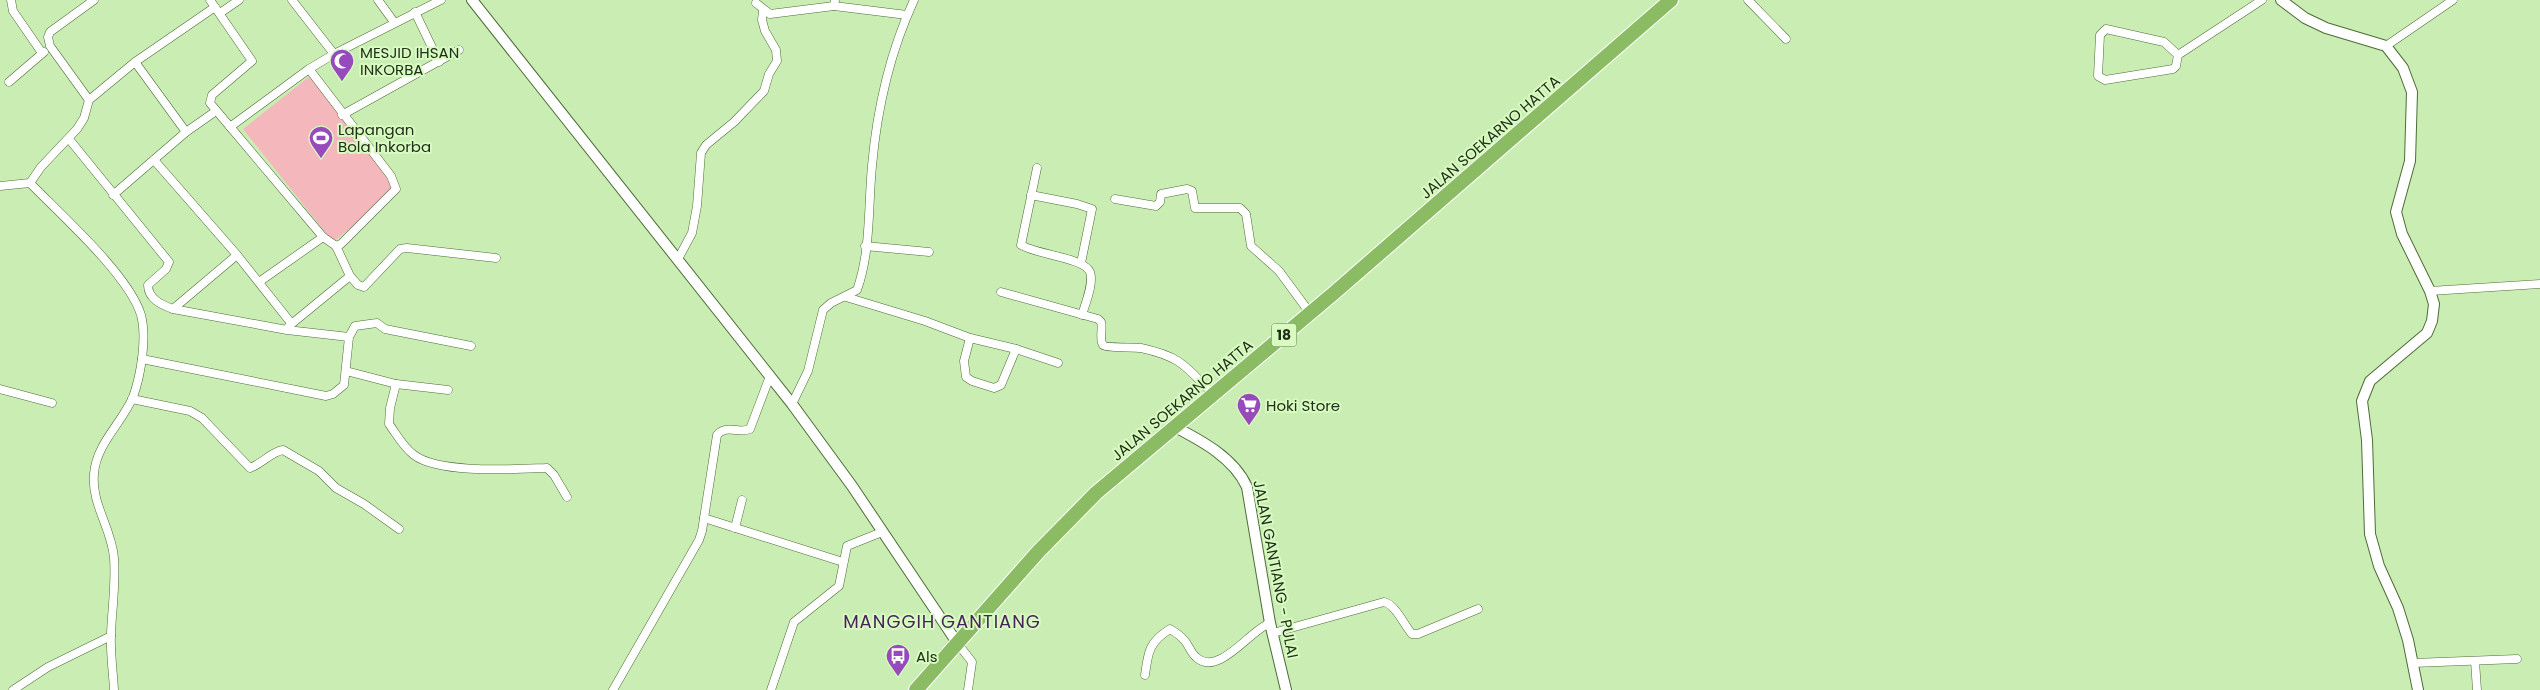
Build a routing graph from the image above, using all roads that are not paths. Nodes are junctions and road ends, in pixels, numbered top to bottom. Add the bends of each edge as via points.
1 (11, 0) edge
2 (94, 0) edge
3 (210, 0) edge
4 (239, 0) edge
5 (292, 0) edge
6 (378, 0) edge
7 (441, 0) edge
8 (472, 0) edge
9 (914, 0) edge
10 (1671, 0) edge
11 (1748, 0) edge
12 (2262, 0) edge
13 (2283, 0) edge
14 (2453, 0) edge
15 (756, 3) dead end
16 (835, 3) edge
17 (218, 10) junction
18 (764, 11) junction
19 (415, 12) junction
20 (907, 15) junction
21 (394, 22) junction
22 (1786, 39) dead end
23 (50, 46) junction
24 (2386, 46) junction
25 (459, 50) dead end
26 (42, 53) junction
27 (334, 54) junction
28 (2178, 55) junction
29 (135, 62) junction
30 (439, 62) junction
31 (309, 69) junction
32 (10, 82) dead end
33 (89, 100) junction
34 (216, 111) junction
35 (342, 115) junction
36 (230, 127) junction
37 (186, 132) junction
38 (69, 139) junction
39 (154, 160) junction
40 (1037, 168) dead end
41 (30, 183) junction
42 (0, 186) edge
43 (113, 195) junction
44 (1031, 195) junction
45 (1115, 199) dead end
46 (323, 237) junction
47 (336, 246) junction
48 (866, 246) junction
49 (929, 252) dead end
50 (237, 255) junction
51 (496, 258) dead end
52 (678, 259) junction
53 (1081, 263) junction
54 (350, 276) junction
55 (259, 282) junction
56 (2540, 284) edge
57 (2430, 291) junction
58 (1001, 292) dead end
59 (846, 297) junction
60 (173, 309) junction
61 (1310, 313) junction
62 (1082, 315) junction
63 (289, 327) junction
64 (349, 337) junction
65 (970, 338) junction
66 (471, 346) dead end
67 (1016, 349) junction
68 (142, 359) junction
69 (1058, 363) dead end
70 (346, 370) junction
71 (770, 376) junction
72 (396, 384) junction
73 (0, 388) edge
74 (448, 390) dead end
75 (1214, 394) junction
76 (132, 399) junction
77 (52, 403) dead end
78 (792, 404) junction
79 (1176, 427) junction
80 (567, 497) dead end
81 (742, 500) dead end
82 (704, 518) junction
83 (735, 528) junction
84 (399, 529) dead end
85 (882, 532) junction
86 (843, 562) junction
87 (1478, 609) dead end
88 (1271, 628) junction
89 (111, 636) junction
90 (958, 644) junction
91 (2517, 659) dead end
92 (2475, 661) junction
93 (2413, 663) junction
94 (1145, 675) dead end
95 (13, 690) edge
96 (114, 690) edge
97 (613, 690) edge
98 (771, 690) edge
99 (916, 690) edge
100 (968, 690) edge
101 (1286, 690) edge
102 (2418, 690) edge
103 (2477, 690) edge

1 - 26 street via 13,11
2 - 23 street via 50,32
3 - 17 street
4 - 17 street
5 - 27 street
6 - 21 street
7 - 19 street
8 - 52 street
9 - 20 street
10 - 61 highway, JALAN SOEKARNO HATTA / 18
11 - 22 street
12 - 28 street
13 - 24 street via 2305,18 2326,28
14 - 24 street
15 - 18 street
16 - 18 street via 770,14
16 - 20 street
17 - 29 street
17 - 34 street via 252,61 212,95 210,103
18 - 52 street via 762,20 776,50 777,61 764,91 706,145 701,154 692,233
19 - 21 street
19 - 30 street
20 - 48 street via 891,56 876,133
21 - 27 street
23 - 26 street
23 - 33 street
24 - 57 street via 2403,68 2412,92 2410,161 2396,212 2397,221
25 - 30 street
26 - 32 street
27 - 31 street
28 - 28 street via 2176,66 2169,71 2105,80 2098,76 2100,35 2106,29 2164,42
29 - 33 street
29 - 37 street
30 - 35 street
31 - 35 street
31 - 36 street
33 - 38 street via 84,118
34 - 36 street
34 - 37 street
35 - 47 street via 391,176 396,189
36 - 46 street
37 - 39 street
38 - 41 street
38 - 43 street
39 - 43 street
39 - 50 street
40 - 44 street
41 - 42 street
41 - 68 street via 126,286 141,316
43 - 60 street via 169,262 147,288 159,304
44 - 53 street via 1021,245
44 - 53 street via 1092,209
45 - 61 street via 1156,206 1161,194 1187,189 1193,193 1195,208 1240,208 1246,214 1251,246 1279,271
46 - 47 street
46 - 55 street
47 - 54 street
48 - 49 street
48 - 59 street via 857,290
50 - 55 street
50 - 60 street
51 - 54 street via 407,248 400,249 364,286 358,285
52 - 71 street
53 - 62 street via 1088,268 1090,277
54 - 63 street
55 - 63 street
56 - 57 street
57 - 93 street via 2434,304 2427,333 2375,375 2365,388 2362,401 2367,440 2370,534 2378,566 2398,608
58 - 62 street
59 - 65 street
59 - 78 street via 823,310 808,371
60 - 63 street
61 - 75 highway, JALAN SOEKARNO HATTA / 18
62 - 75 street via 1102,322 1101,341 1104,346 1126,346 1169,355 1182,362
63 - 64 street
64 - 66 street via 355,326 377,322 385,329
64 - 70 street
65 - 67 street
65 - 67 street via 964,361 966,377 994,388 1001,384
67 - 69 street
68 - 70 street via 319,396 338,391 344,385
68 - 76 street
70 - 72 street
71 - 78 street
71 - 82 street via 750,429 744,432 726,429 717,435
72 - 74 street
72 - 80 street via 390,424 413,454 432,462 482,470 547,468
73 - 77 street
75 - 79 highway, JALAN SOEKARNO HATTA / 18
76 - 84 street via 190,411 202,418 250,468 283,450 320,472 336,488
76 - 89 street via 102,448 94,472 94,489 114,556
78 - 85 street
79 - 88 street, JALAN GANTIANG - PULAI via 1212,448 1242,476 1250,498
79 - 90 highway, JALAN SOEKARNO HATTA / 18 via 1090,499 1038,552
81 - 83 street
82 - 83 street
82 - 97 street via 699,540
83 - 86 street
85 - 86 street via 847,546
85 - 90 street
86 - 98 street via 839,586 794,622
87 - 88 street via 1418,634 1412,634 1393,608 1384,602
88 - 94 street via 1252,633 1224,659 1208,662 1196,658 1185,640 1170,629 1149,648
88 - 101 street, JALAN GANTIANG - PULAI
89 - 95 street via 48,666
89 - 96 street
90 - 99 highway, JALAN SOEKARNO HATTA / 18
90 - 100 street via 972,662
91 - 92 street
92 - 93 street
92 - 103 street
93 - 102 street

